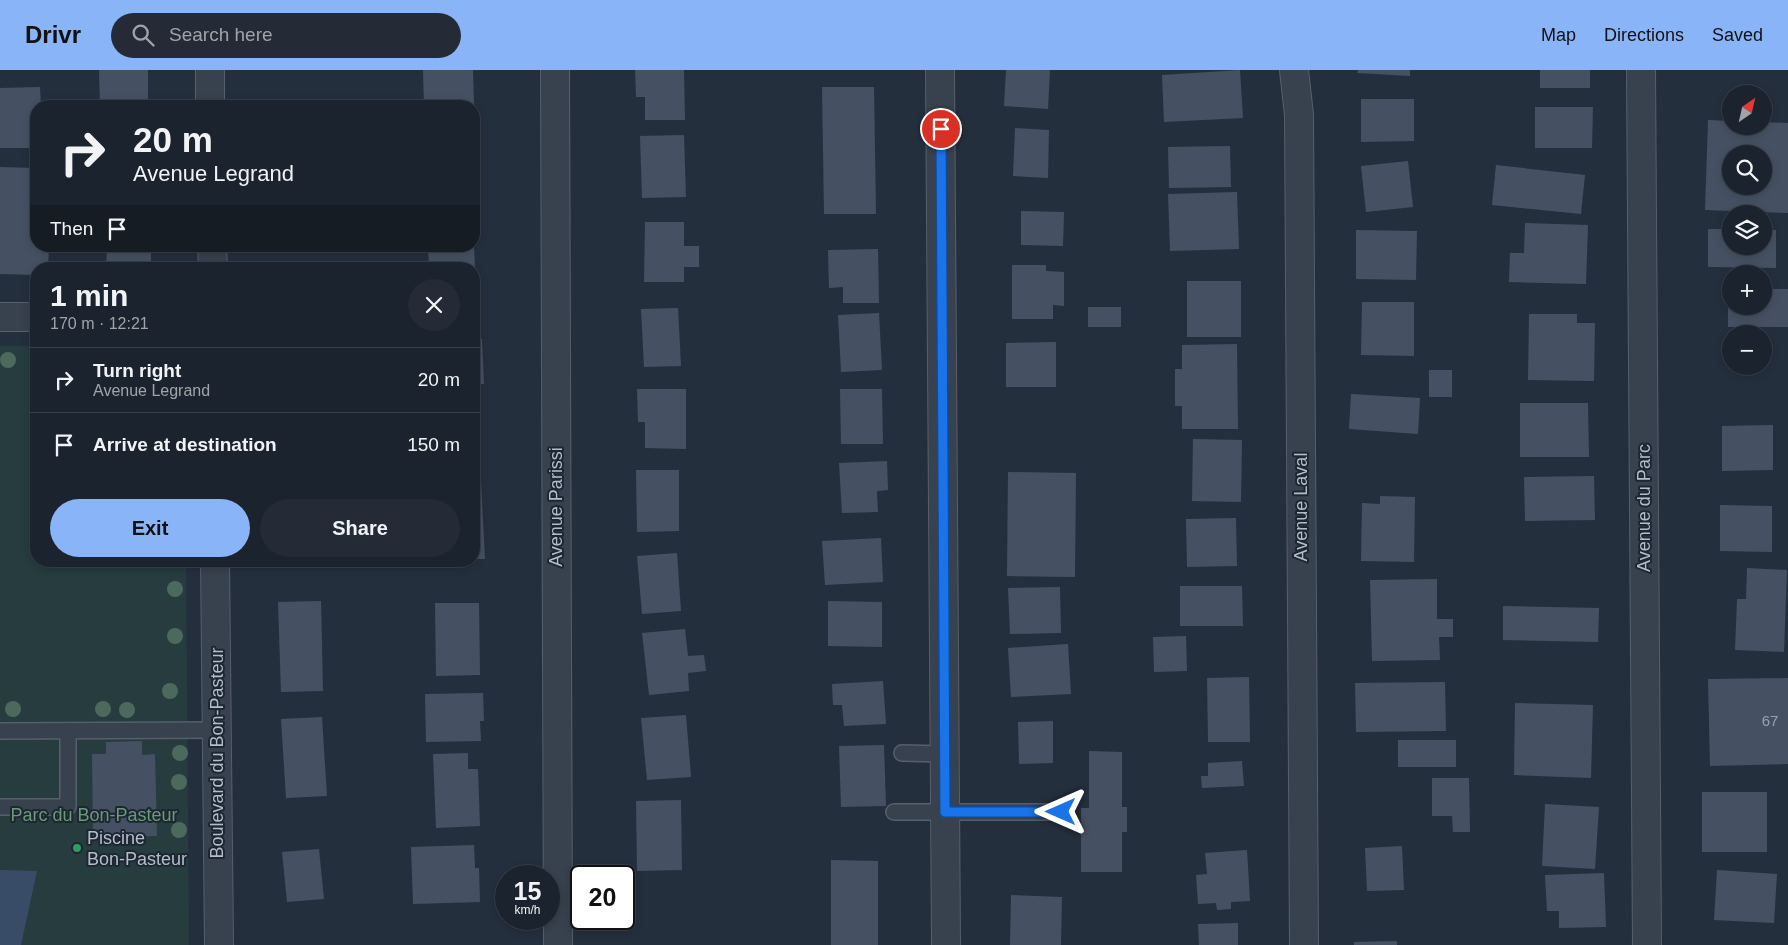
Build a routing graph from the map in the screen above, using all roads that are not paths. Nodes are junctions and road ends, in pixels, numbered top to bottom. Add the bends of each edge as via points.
1 (210, 70) edge
2 (555, 70) edge
3 (940, 70) edge
4 (1294, 70) edge
5 (1641, 70) edge
6 (210, 100) edge
7 (0, 317) edge
8 (30, 317) edge
9 (215, 567) edge
10 (217, 730) junction
11 (0, 731) edge
12 (68, 731) junction
13 (902, 753) dead end
14 (944, 754) junction
15 (0, 807) edge
16 (894, 812) dead end
17 (945, 812) junction
18 (1061, 812) dead end
19 (219, 945) edge
20 (558, 945) edge
21 (946, 945) edge
22 (1304, 945) edge
23 (1647, 945) edge

1 - 6 street
2 - 20 street, Avenue Parissi
3 - 14 street
4 - 22 street, Avenue Laval via 1299,124
5 - 23 street, Avenue du Parc
7 - 8 street
9 - 10 street, Boulevard du Bon-Pasteur
10 - 12 lane
10 - 19 street, Boulevard du Bon-Pasteur
11 - 12 lane
12 - 15 lane via 68,807
13 - 14 lane
14 - 17 street
16 - 17 lane
17 - 18 lane
17 - 21 street

